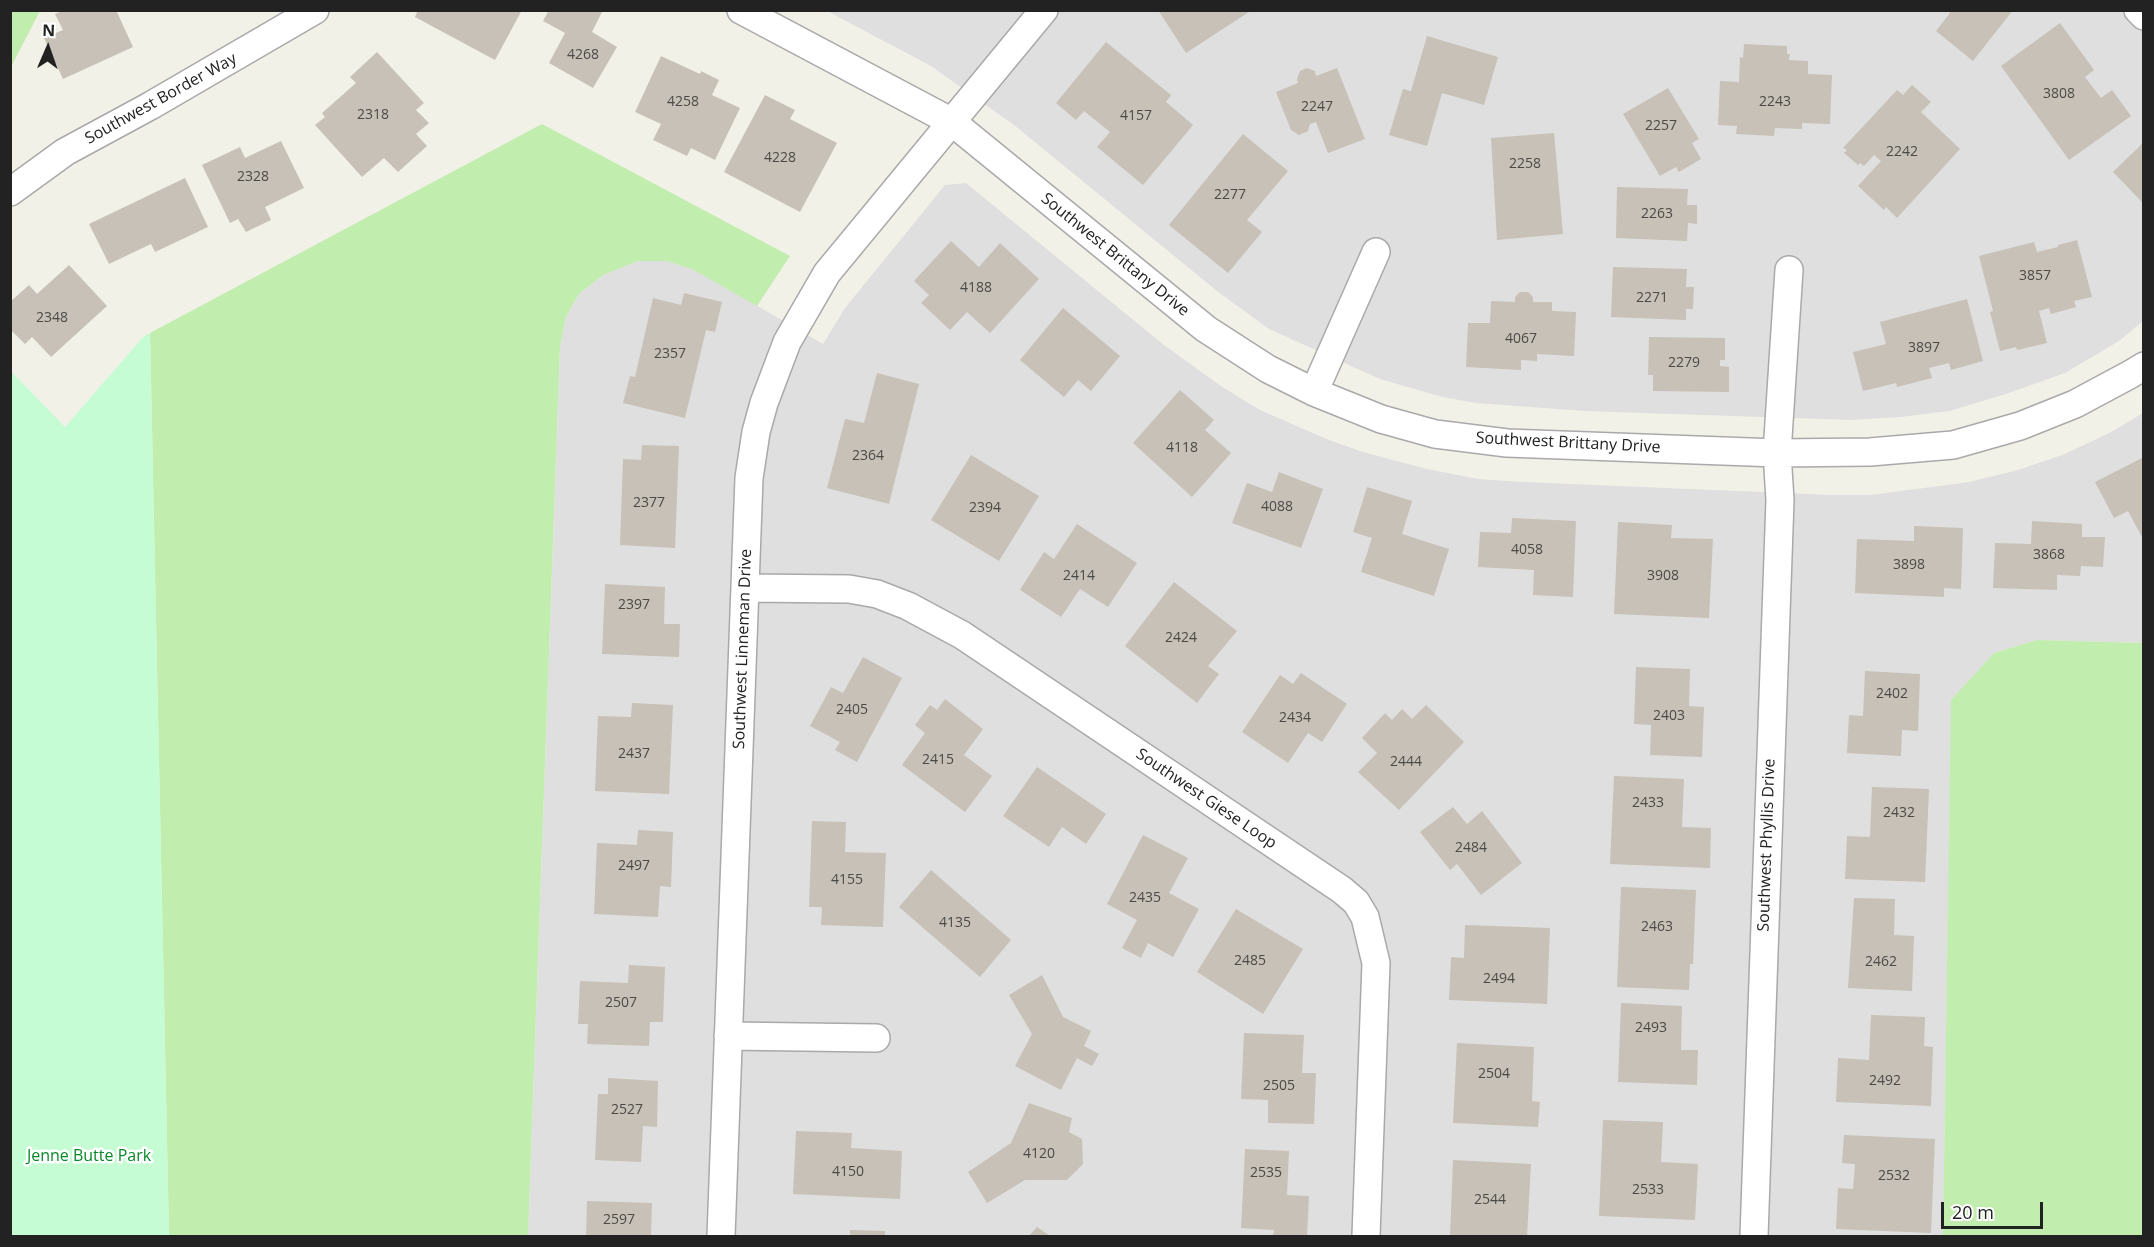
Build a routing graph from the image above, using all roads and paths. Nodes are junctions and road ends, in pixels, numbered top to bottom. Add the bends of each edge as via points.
1 (315, 10) edge
2 (741, 10) edge
3 (1044, 10) edge
4 (2138, 10) edge
5 (2144, 16) edge
6 (952, 122) junction
7 (10, 192) edge
8 (1376, 252) dead end
9 (1789, 270) dead end
10 (2144, 366) edge
11 (1314, 392) junction
12 (1777, 453) junction
13 (745, 588) junction
14 (728, 1036) junction
15 (876, 1038) dead end
16 (721, 1236) edge
17 (1366, 1236) edge
18 (1754, 1236) edge

1 - 7 street, Southwest Border Way via 65,152
2 - 6 street, Southwest Brittany Drive
3 - 6 street, Southwest Linneman Drive
4 - 5 street
6 - 11 street, Southwest Brittany Drive via 1206,329 1268,369
6 - 13 street, Southwest Linneman Drive via 828,273 787,342 764,403 752,454
8 - 11 street
9 - 12 street, Southwest Phyllis Drive
10 - 12 street, Southwest Brittany Drive via 2075,404 2020,426 1953,444 1870,452
11 - 12 street, Southwest Brittany Drive via 1381,419 1435,434 1507,443
12 - 18 street, Southwest Phyllis Drive via 1779,512
13 - 14 street, Southwest Linneman Drive
13 - 17 street, Southwest Giese Loop via 849,589 908,606 962,635 1356,902 1365,917 1376,963
14 - 15 street
14 - 16 street, Southwest Linneman Drive

